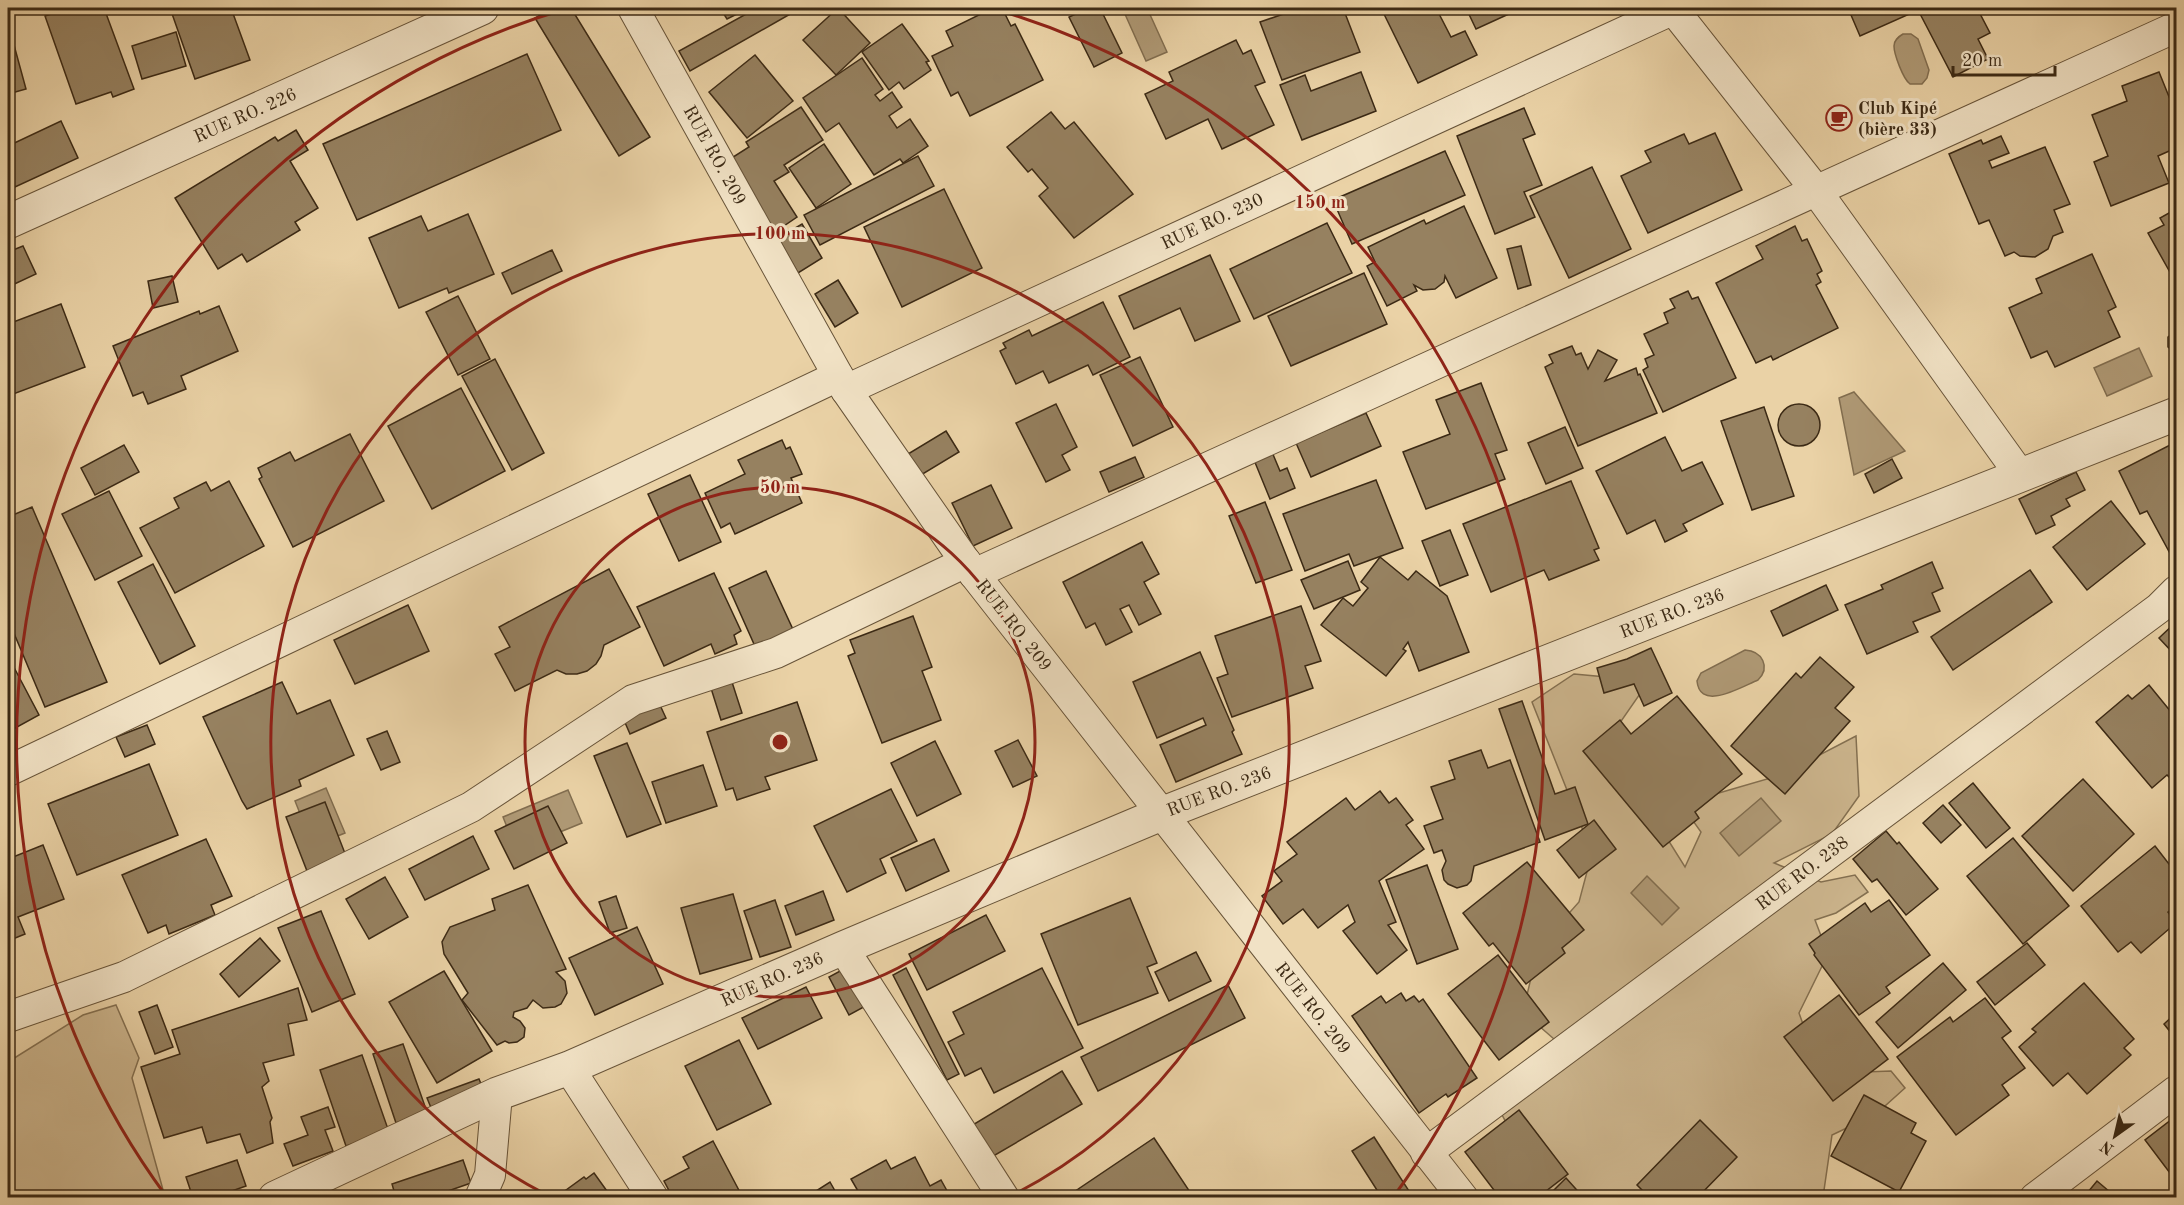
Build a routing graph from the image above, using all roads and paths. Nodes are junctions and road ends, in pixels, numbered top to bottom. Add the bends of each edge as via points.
1 (633, 8) edge
2 (1675, 8) edge
3 (462, 11) edge
4 (2176, 27) edge
5 (1815, 189) junction
6 (8, 222) edge
7 (842, 383) junction
8 (2176, 414) edge
9 (2021, 476) junction
10 (970, 568) junction
11 (2176, 591) edge
12 (8, 771) edge
13 (1161, 814) junction
14 (843, 948) junction
15 (8, 1017) edge
16 (569, 1068) junction
17 (2176, 1091) edge
18 (497, 1094) junction
19 (1426, 1153) junction
20 (275, 1197) edge
21 (480, 1197) edge
22 (653, 1197) edge
23 (1004, 1197) edge
24 (1463, 1197) edge
25 (2035, 1197) edge

1 - 7 street, RUE RO. 209
2 - 5 street
2 - 7 street, RUE RO. 230
3 - 6 street, RUE RO. 226
4 - 5 street
5 - 9 street
5 - 10 street
7 - 10 street, RUE RO. 209
7 - 12 street, RUE RO. 230
8 - 9 street, RUE RO. 236
9 - 13 street, RUE RO. 236
10 - 13 street, RUE RO. 209
10 - 15 street via 776,653 633,700 471,807 124,978
11 - 19 street, RUE RO. 238
13 - 14 street, RUE RO. 236
13 - 19 street, RUE RO. 209
14 - 16 street, RUE RO. 236
14 - 23 street
16 - 18 street, RUE RO. 236
16 - 22 street
17 - 25 street
18 - 20 street, RUE RO. 236
18 - 21 street via 490,1175
19 - 24 street, RUE RO. 209

